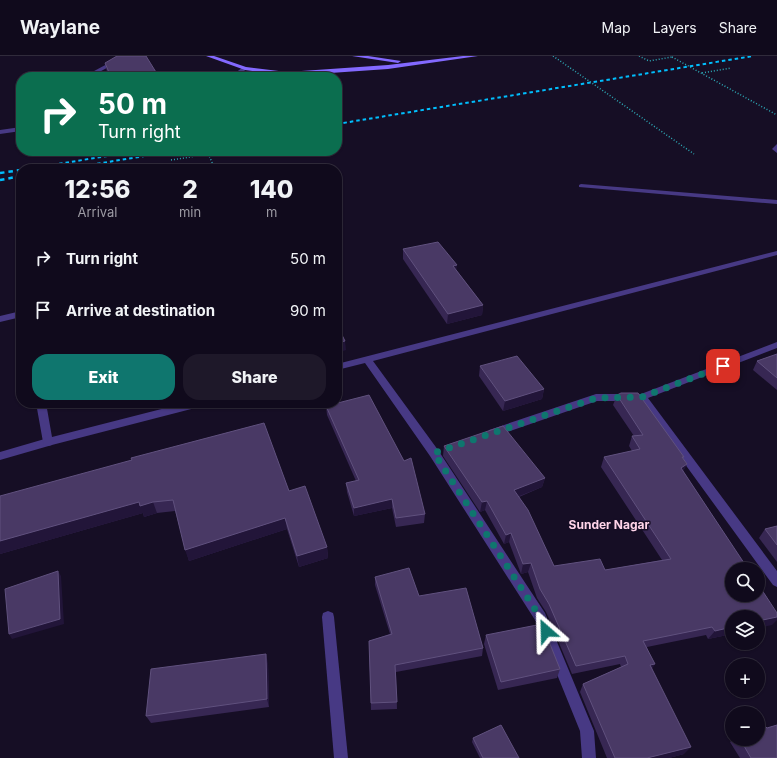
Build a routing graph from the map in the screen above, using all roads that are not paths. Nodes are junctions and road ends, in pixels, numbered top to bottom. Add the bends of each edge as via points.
1 (126, 56) edge
2 (209, 56) edge
3 (355, 56) edge
4 (439, 56) edge
5 (475, 56) edge
6 (245, 68) junction
7 (96, 72) edge
8 (240, 72) edge
9 (266, 72) edge
10 (324, 72) edge
11 (16, 130) edge
12 (0, 132) edge
13 (777, 146) edge
14 (777, 151) edge
15 (581, 186) dead end
16 (777, 202) edge
17 (777, 253) edge
18 (16, 315) edge
19 (0, 319) edge
20 (777, 345) edge
21 (367, 359) junction
22 (342, 366) edge
23 (642, 397) junction
24 (42, 408) edge
25 (180, 408) edge
26 (486, 436) edge
27 (48, 442) junction
28 (0, 456) edge
29 (777, 581) edge
30 (328, 617) dead end
31 (341, 758) edge
32 (589, 758) edge

1 - 7 street
2 - 6 main road
3 - 4 main road via 390,61
5 - 10 main road
6 - 8 street
6 - 9 main road
11 - 12 street
13 - 14 street
15 - 16 street
17 - 21 street
18 - 19 street
20 - 23 street
21 - 22 street
21 - 32 street via 438,452 540,617 587,731
23 - 26 street via 596,398
23 - 29 street
24 - 27 street
25 - 27 street
27 - 28 street
30 - 31 street

